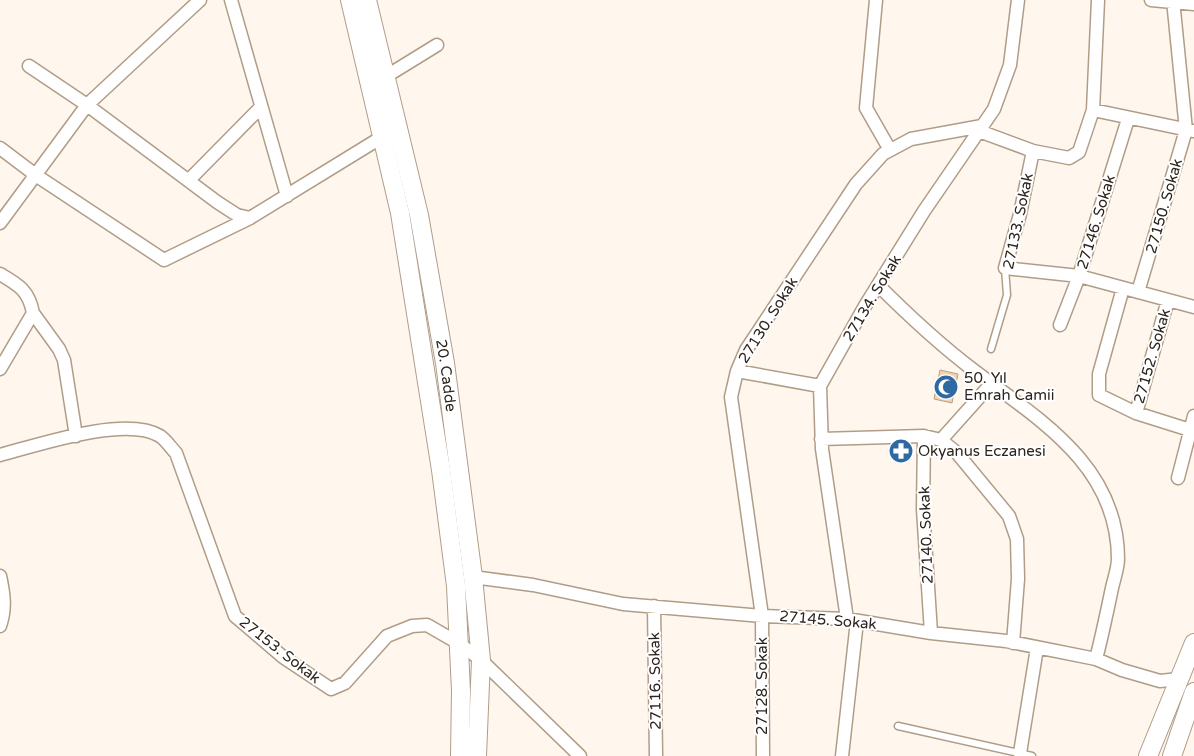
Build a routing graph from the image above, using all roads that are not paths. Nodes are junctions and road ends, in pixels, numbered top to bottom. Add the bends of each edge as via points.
1 (200, 0) edge
2 (231, 0) edge
3 (350, 0) edge
4 (367, 0) edge
5 (876, 0) edge
6 (1018, 0) edge
7 (1098, 0) edge
8 (1151, 0) edge
9 (1172, 1) edge
10 (1194, 4) edge
11 (437, 44) dead end
12 (29, 66) dead end
13 (385, 77) junction
14 (87, 105) junction
15 (260, 108) junction
16 (1093, 110) junction
17 (1128, 119) junction
18 (981, 128) junction
19 (1190, 130) edge
20 (382, 137) junction
21 (0, 148) edge
22 (890, 150) junction
23 (1033, 151) junction
24 (37, 176) junction
25 (190, 179) junction
26 (288, 196) junction
27 (250, 218) junction
28 (0, 223) edge
29 (1005, 268) junction
30 (0, 274) edge
31 (1079, 276) junction
32 (878, 285) junction
33 (1123, 288) junction
34 (1138, 292) junction
35 (1168, 300) junction
36 (1194, 307) edge
37 (33, 313) junction
38 (1060, 325) dead end
39 (991, 349) dead end
40 (0, 369) edge
41 (736, 371) junction
42 (992, 383) junction
43 (820, 386) junction
44 (1136, 413) junction
45 (1194, 416) edge
46 (1190, 430) junction
47 (76, 436) junction
48 (924, 436) junction
49 (821, 440) junction
50 (941, 440) junction
51 (0, 455) edge
52 (1178, 478) dead end
53 (0, 576) edge
54 (473, 577) junction
55 (654, 606) junction
56 (762, 616) junction
57 (852, 620) junction
58 (0, 626) edge
59 (931, 633) junction
60 (1013, 642) junction
61 (1194, 643) edge
62 (460, 644) junction
63 (1037, 648) junction
64 (1096, 659) junction
65 (481, 660) junction
66 (1179, 679) junction
67 (1194, 692) edge
68 (898, 726) dead end
69 (1026, 755) edge
70 (460, 756) edge
71 (477, 756) edge
72 (580, 756) edge
73 (656, 756) edge
74 (763, 756) edge
75 (842, 756) edge
76 (1148, 756) edge
77 (1172, 756) edge

1 - 14 street
2 - 15 street
3 - 20 main road
4 - 13 main road, 20. Cadde
5 - 22 street via 866,108
6 - 18 street, 27134. Sokak via 1010,64 994,109
7 - 16 street
8 - 9 street
9 - 10 street
9 - 19 street, 27150. Sokak
11 - 13 street
12 - 14 street
13 - 54 main road, 20. Cadde via 419,215 444,354
14 - 24 street
14 - 25 street
15 - 25 street
15 - 26 street
16 - 17 street
16 - 23 street via 1079,152 1069,158
17 - 19 street
17 - 31 street, 27146. Sokak
18 - 22 street, 27130. Sokak via 912,139
18 - 23 street
18 - 32 street, 27134. Sokak
19 - 34 street, 27150. Sokak
20 - 26 street
20 - 62 main road via 400,213 420,329 456,586
21 - 24 street
22 - 41 street, 27130. Sokak via 856,184 746,350
23 - 29 street, 27133. Sokak
24 - 27 street via 164,260
24 - 28 street
25 - 27 street via 237,215
26 - 27 street
29 - 31 street
29 - 39 lane, 27133. Sokak via 1008,295
30 - 37 street via 30,298
31 - 33 street
31 - 38 street, 27146. Sokak
32 - 42 street via 922,330
32 - 43 street, 27134. Sokak
33 - 34 street
33 - 44 street via 1099,374 1099,395
34 - 35 street
35 - 36 street
35 - 44 street, 27152. Sokak
37 - 40 street
37 - 47 street via 64,360
41 - 43 street
41 - 56 street, 27130. Sokak via 731,397
42 - 50 street
42 - 64 street via 1079,456 1106,496 1118,560
43 - 49 street
44 - 46 street
45 - 46 street
46 - 52 street
47 - 51 street, 27153. Sokak
47 - 62 street, 27153. Sokak via 113,428 134,429 160,436 176,453 235,616 283,657 331,689 345,683 387,636 412,626 427,625
48 - 49 street
48 - 50 street
48 - 59 street, 27140. Sokak via 923,509
49 - 57 street
50 - 60 street via 957,453 1009,516 1017,539 1018,579
53 - 58 street via 5,601
54 - 55 street, 27145. Sokak via 533,585 623,604
54 - 65 main road, 20. Cadde
55 - 56 street, 27145. Sokak
55 - 73 street, 27116. Sokak
56 - 57 street, 27145. Sokak
56 - 74 street, 27128. Sokak
57 - 59 street, 27145. Sokak
57 - 75 street
59 - 60 street, 27145. Sokak
60 - 63 street, 27145. Sokak
61 - 66 main road
62 - 65 street, 27153. Sokak
62 - 70 main road
63 - 64 street, 27145. Sokak
63 - 69 street
64 - 66 street, 27145. Sokak via 1160,681
65 - 71 main road, 20. Cadde
65 - 72 street, 27153. Sokak
66 - 76 main road
67 - 77 main road
68 - 69 lane

